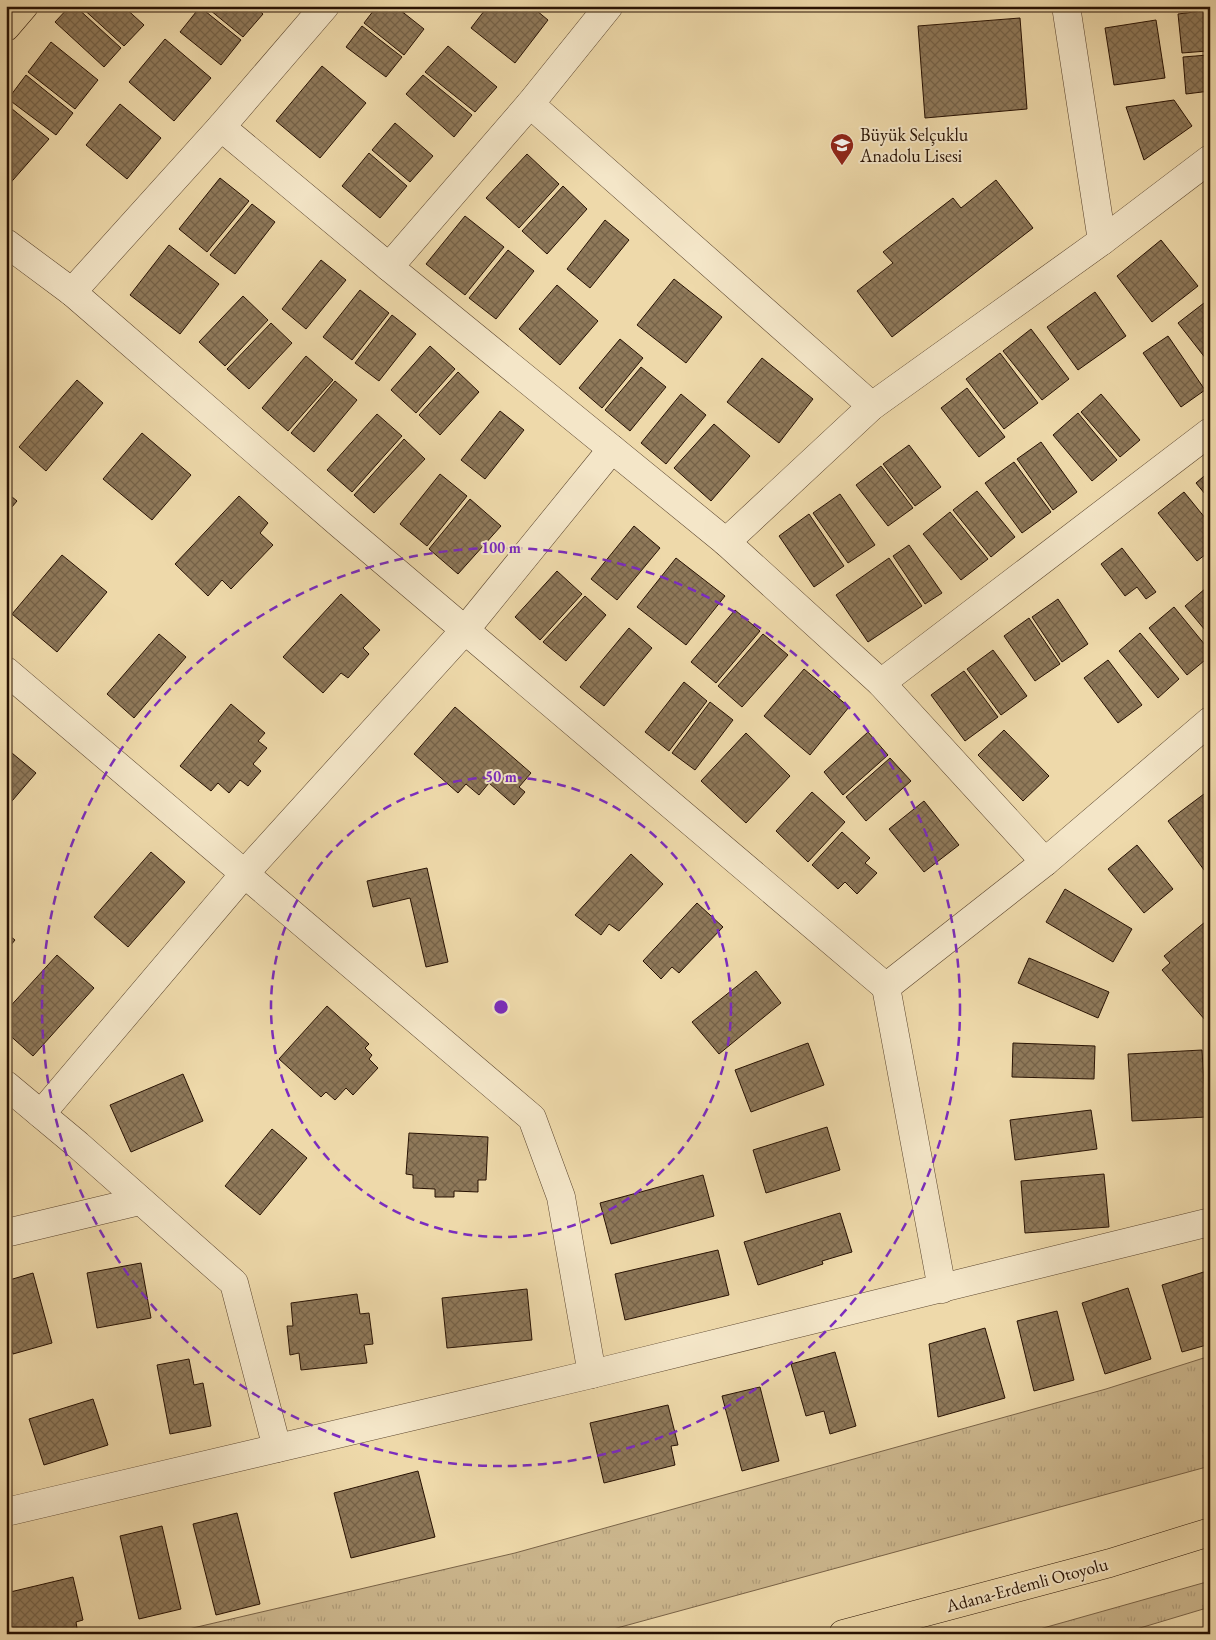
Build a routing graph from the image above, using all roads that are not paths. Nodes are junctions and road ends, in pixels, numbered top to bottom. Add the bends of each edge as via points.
1 (24, 6) edge
2 (325, 6) edge
3 (610, 6) edge
4 (1066, 6) edge
5 (6, 27) edge
6 (530, 104) junction
7 (221, 127) junction
8 (1210, 159) edge
9 (1102, 241) junction
10 (6, 243) edge
11 (389, 267) junction
12 (72, 292) junction
13 (872, 406) junction
14 (1210, 432) edge
15 (612, 449) junction
16 (726, 542) junction
17 (465, 630) junction
18 (6, 671) edge
19 (881, 683) junction
20 (1210, 721) edge
21 (1045, 862) junction
22 (245, 873) junction
23 (886, 987) junction
24 (6, 1085) edge
25 (41, 1114) junction
26 (140, 1201) junction
27 (1210, 1222) edge
28 (6, 1233) edge
29 (942, 1289) junction
30 (592, 1374) junction
31 (277, 1448) junction
32 (6, 1512) edge
33 (1210, 1532) edge
34 (843, 1634) edge

1 - 5 main road
2 - 7 street
3 - 6 street
4 - 9 street
6 - 11 street
6 - 13 street
7 - 11 street
7 - 12 street
8 - 9 street
9 - 13 street
10 - 12 street
11 - 15 street
12 - 17 street
13 - 16 street
14 - 19 street
15 - 16 street
15 - 17 street
16 - 19 street
17 - 22 street
17 - 23 street
18 - 22 street
19 - 21 street
20 - 21 street
21 - 23 street
22 - 25 street
22 - 30 street via 532,1118 561,1197
23 - 29 street
24 - 25 street
25 - 26 street
26 - 28 street
26 - 31 street via 234,1283
27 - 29 street
29 - 30 street
30 - 31 street
31 - 32 street
33 - 34 main road, Adana-Erdemli Otoyolu

